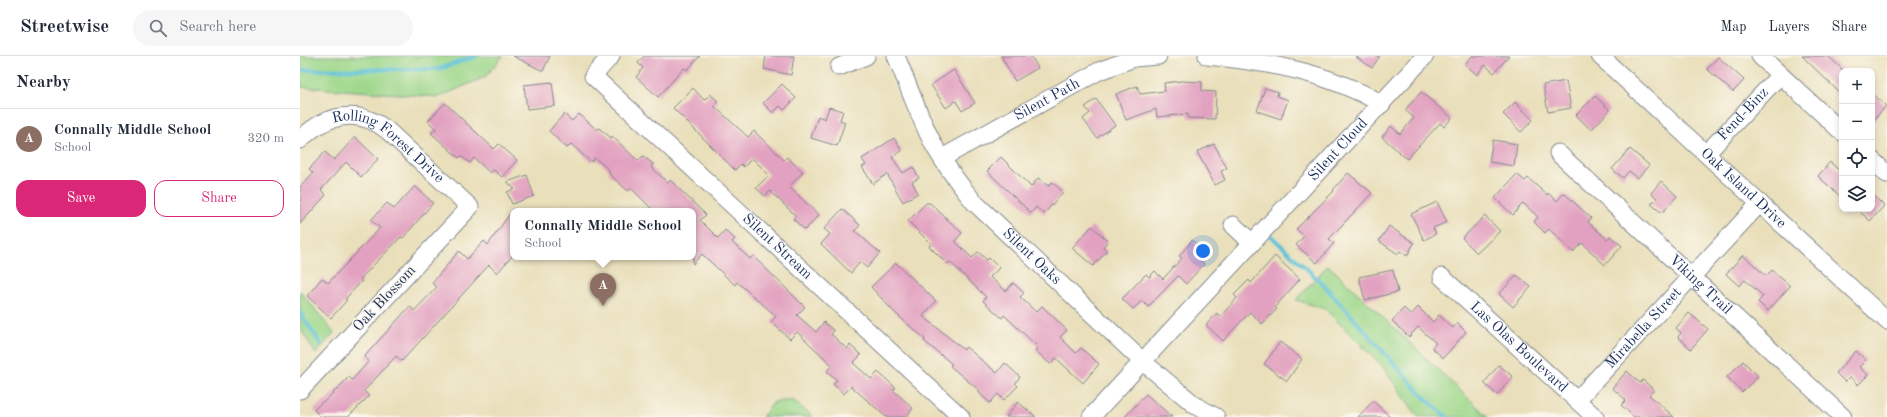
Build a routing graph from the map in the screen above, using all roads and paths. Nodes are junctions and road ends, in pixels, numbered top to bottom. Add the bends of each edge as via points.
1 (611, 56) edge
2 (866, 56) edge
3 (896, 56) edge
4 (1158, 56) edge
5 (1207, 56) edge
6 (1425, 56) edge
7 (1600, 56) edge
8 (1760, 56) edge
9 (839, 67) dead end
10 (1780, 75) junction
11 (1382, 104) junction
12 (1839, 129) edge
13 (300, 140) edge
14 (1558, 153) dead end
15 (1707, 154) junction
16 (942, 158) junction
17 (1875, 163) edge
18 (1887, 174) edge
19 (1760, 203) junction
20 (470, 207) joint
21 (1233, 225) dead end
22 (1252, 243) junction
23 (1442, 277) dead end
24 (1691, 278) junction
25 (1887, 321) edge
26 (1142, 361) junction
27 (300, 390) edge
28 (1576, 400) junction
29 (961, 417) edge
30 (1091, 417) edge
31 (1216, 417) edge
32 (1595, 417) edge
33 (1843, 417) edge

1 - 29 street, Silent Stream via 593,76
2 - 9 street
3 - 16 street, Silent Oaks via 926,129
4 - 16 street, Silent Path via 1134,58 1099,71
5 - 11 street via 1300,70 1325,77
6 - 11 street, Silent Cloud
7 - 15 street, Oak Island Drive
8 - 10 street
10 - 12 street
10 - 15 street, Fend-Binz
11 - 22 street, Silent Cloud
13 - 20 street, Rolling Forest Drive via 325,121 346,117 364,118 388,131
14 - 24 street, Viking Trail
15 - 19 street, Oak Island Drive
16 - 26 street, Silent Oaks via 954,178 995,224
17 - 18 street
19 - 24 street, Mirabella Street
19 - 25 street, Oak Island Drive
20 - 27 street, Oak Blossom
21 - 22 street
22 - 26 street, Silent Cloud
23 - 28 street, Las Olas Boulevard
24 - 28 street, Mirabella Street
24 - 33 street, Viking Trail
26 - 30 street, Silent Cloud
26 - 31 street, Silent Oaks via 1196,406
28 - 32 street, Las Olas Boulevard

